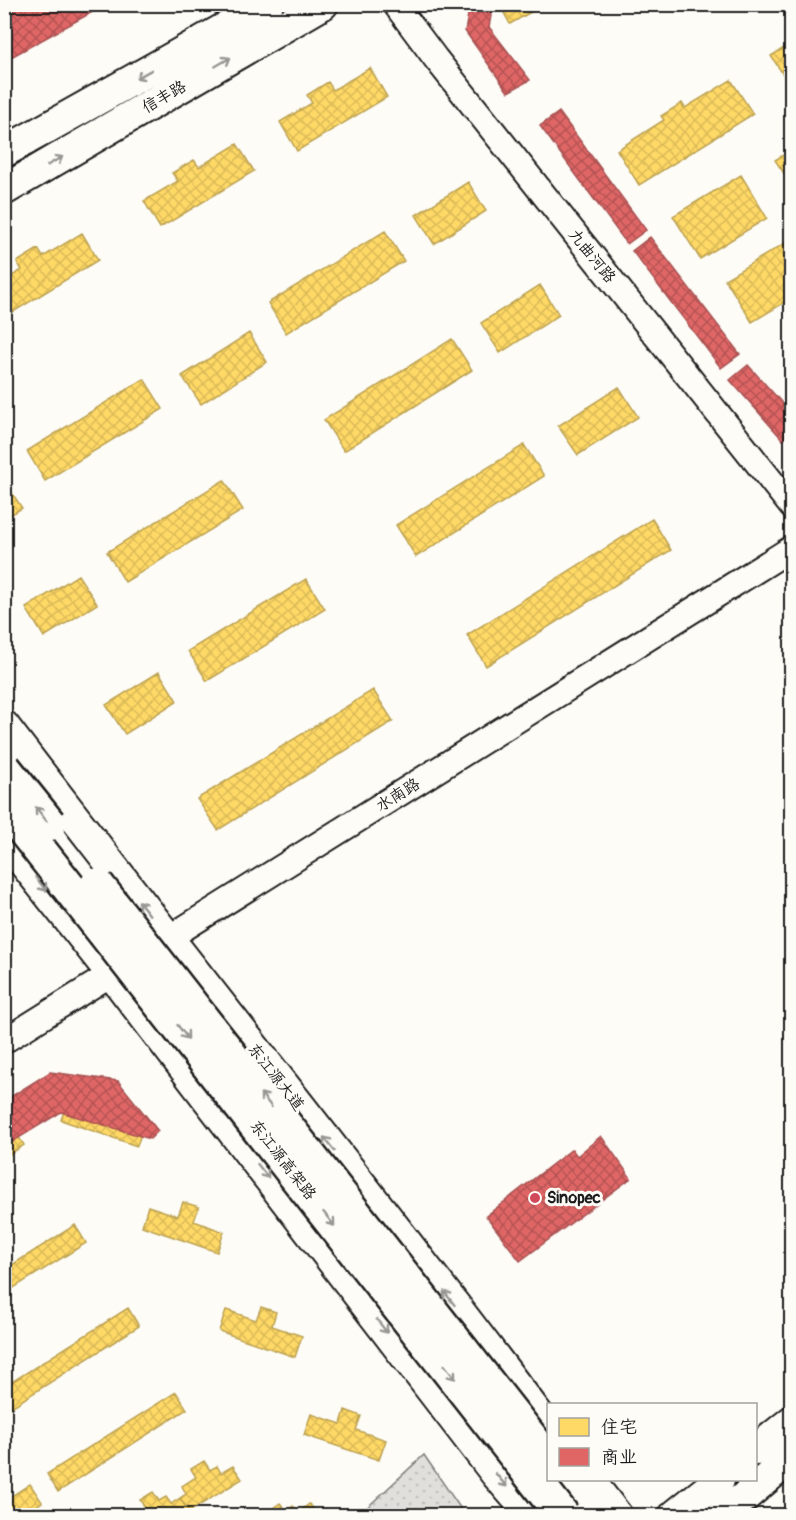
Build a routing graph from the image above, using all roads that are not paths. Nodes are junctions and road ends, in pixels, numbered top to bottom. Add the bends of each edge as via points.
1 (268, 4) edge
2 (323, 4) edge
3 (396, 4) edge
4 (4, 152) edge
5 (4, 190) edge
6 (792, 507) edge
7 (792, 548) edge
8 (4, 726) edge
9 (4, 768) edge
10 (4, 805) edge
11 (4, 838) edge
12 (168, 939) junction
13 (111, 973) junction
14 (4, 1041) edge
15 (792, 1421) edge
16 (547, 1425) edge
17 (757, 1449) edge
18 (547, 1457) edge
19 (792, 1457) edge
20 (566, 1481) edge
21 (591, 1481) edge
22 (716, 1481) edge
23 (532, 1515) edge
24 (563, 1515) edge
25 (592, 1515) edge
26 (617, 1515) edge
27 (674, 1515) edge
28 (722, 1515) edge

1 -> 4 main road, 信丰路
5 -> 2 main road, 信丰路
3 - 6 street, 九曲河路 via 435,59
7 - 12 street, 水南路
12 -> 8 main road, 东江源大道
18 -> 9 highway, 东江源高架路, bridge
10 -> 24 highway, 东江源高架路, bridge
11 -> 13 main road
12 - 13 street, 水南路
16 -> 12 main road, 东江源大道
13 - 14 street, 水南路
13 -> 23 main road via 489,1465
15 - 17 main road
19 - 28 main road
20 - 25 highway
21 - 26 main road
22 - 27 main road

